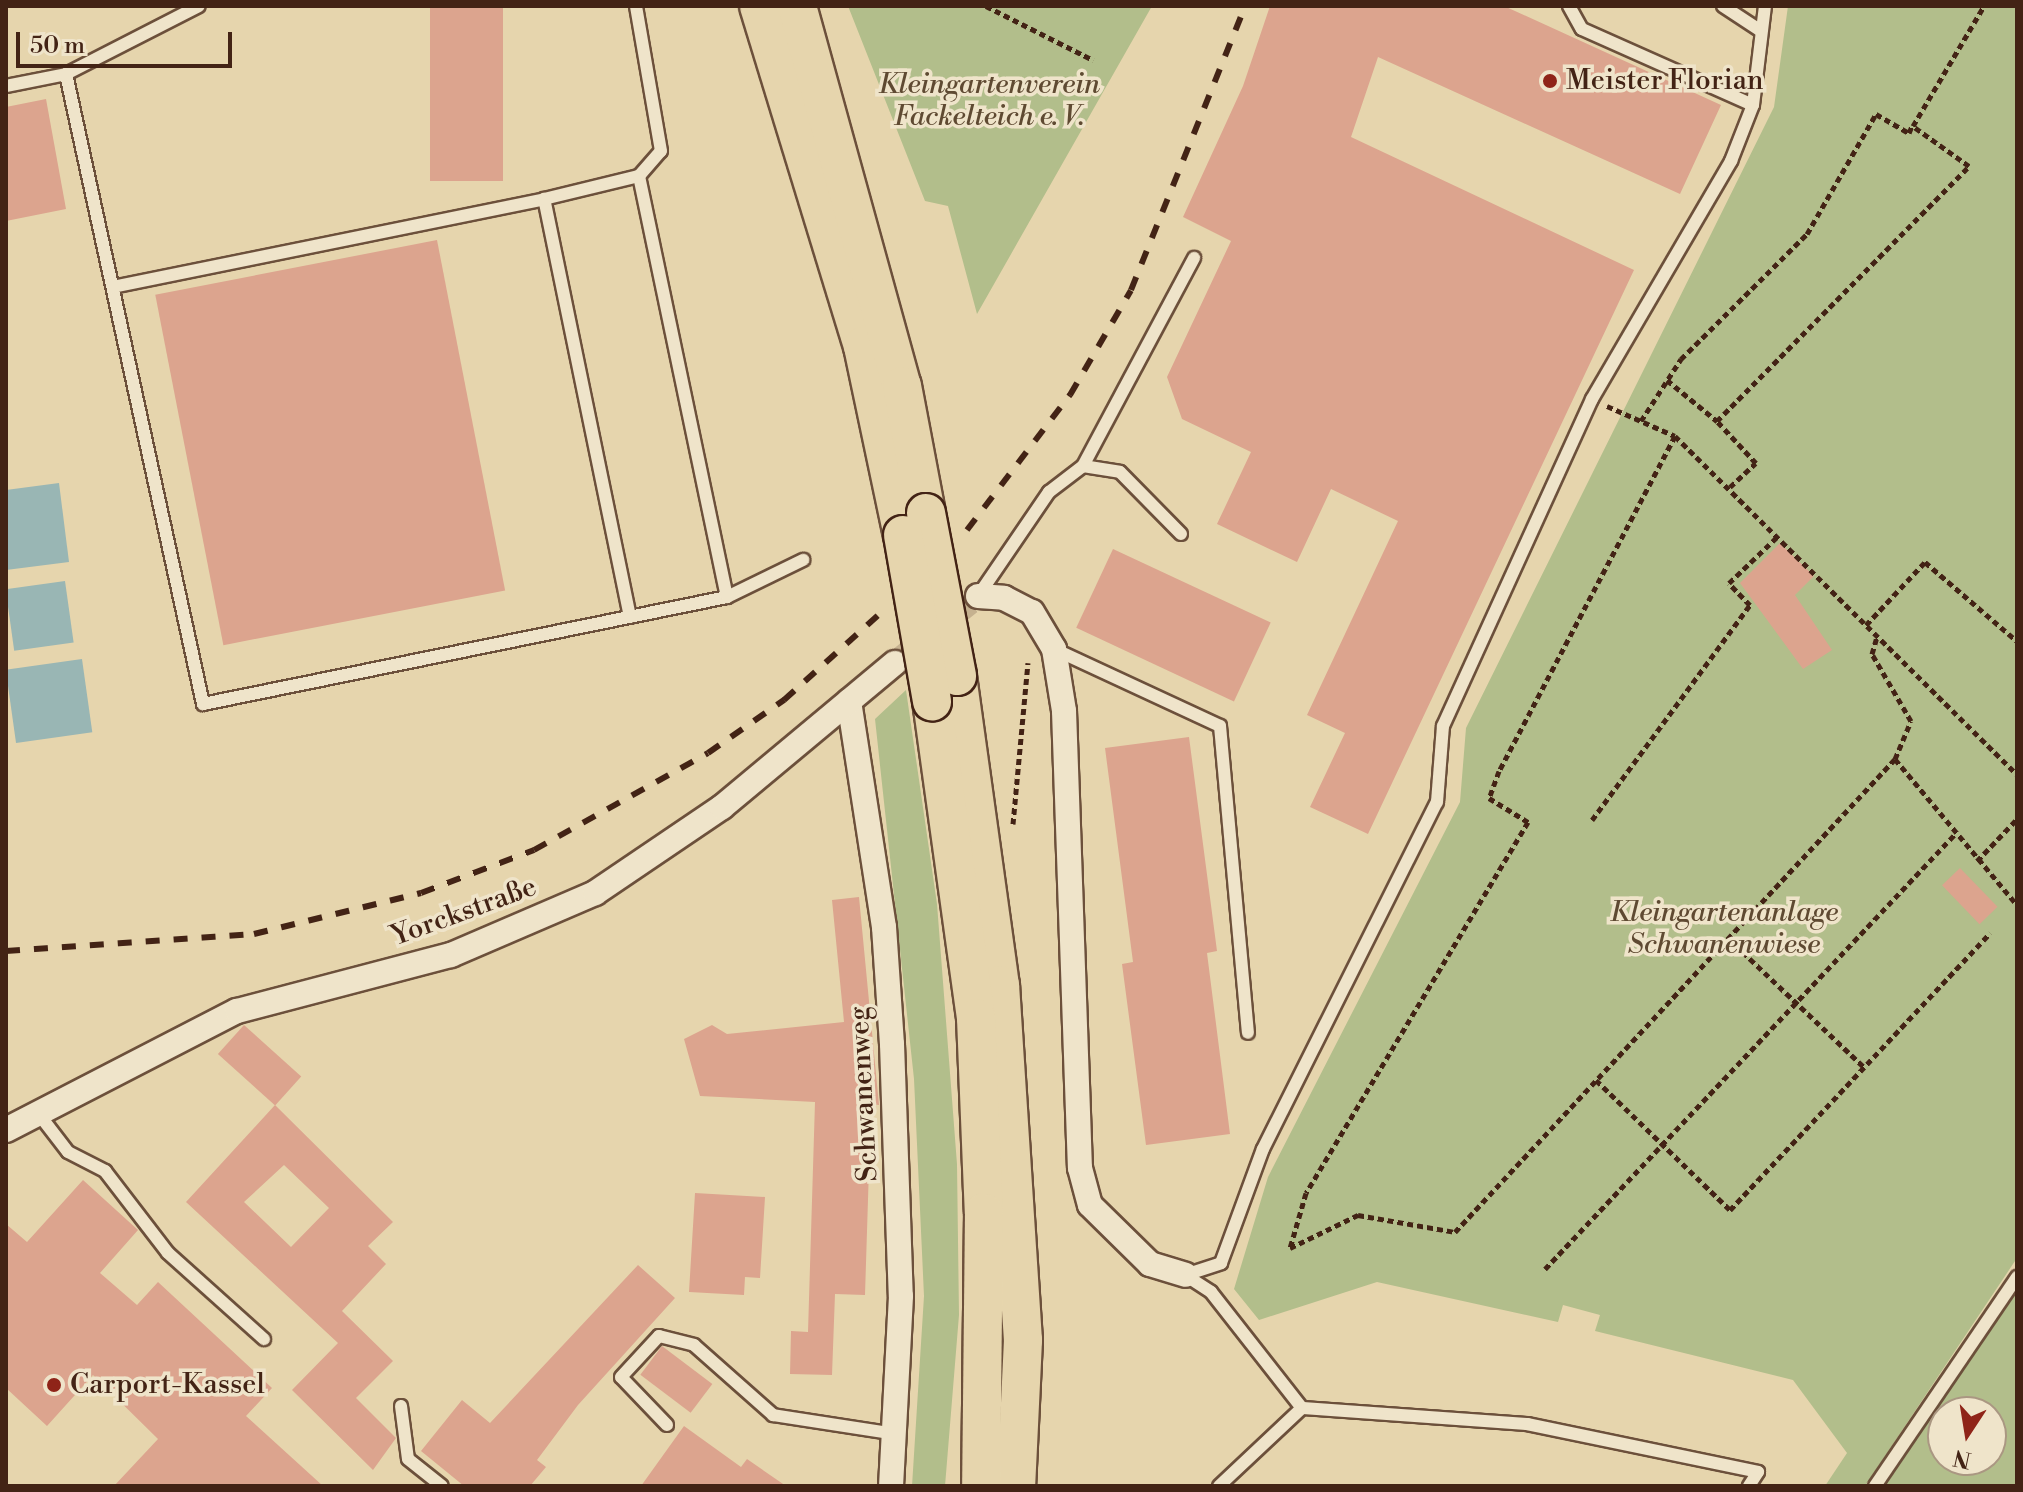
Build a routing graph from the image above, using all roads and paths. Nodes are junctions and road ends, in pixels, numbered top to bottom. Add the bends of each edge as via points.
1 (199, 6) edge
2 (636, 6) edge
3 (759, 6) edge
4 (797, 6) edge
5 (986, 6) edge
6 (1569, 6) edge
7 (1723, 6) edge
8 (1765, 6) edge
9 (1984, 6) edge
10 (1761, 31) junction
11 (1093, 60) dead end
12 (66, 74) junction
13 (6, 86) edge
14 (1753, 105) junction
15 (1913, 126) junction
16 (639, 176) junction
17 (544, 199) junction
18 (1194, 258) dead end
19 (113, 287) junction
20 (1667, 380) junction
21 (1592, 399) junction
22 (1641, 421) junction
23 (1717, 421) junction
24 (1675, 436) junction
25 (1083, 466) junction
26 (1730, 487) junction
27 (914, 524) junction
28 (1181, 534) dead end
29 (1778, 536) junction
30 (803, 560) dead end
31 (978, 596) joint
32 (727, 597) junction
33 (1032, 612) junction
34 (630, 617) junction
35 (1866, 625) junction
36 (1877, 636) junction
37 (2017, 641) edge
38 (1054, 649) junction
39 (895, 663) tunnel mouth
40 (944, 688) junction
41 (849, 701) junction
42 (1895, 759) junction
43 (2017, 775) edge
44 (2017, 819) edge
45 (1592, 820) dead end
46 (1955, 834) junction
47 (1012, 837) dead end
48 (1977, 861) junction
49 (2017, 905) edge
50 (1990, 933) dead end
51 (1728, 938) junction
52 (1797, 1004) junction
53 (1248, 1033) dead end
54 (1865, 1068) junction
55 (1596, 1080) junction
56 (38, 1113) junction
57 (6, 1130) edge
58 (1665, 1147) junction
59 (1545, 1269) dead end
60 (1185, 1275) junction
61 (2017, 1277) edge
62 (264, 1339) dead end
63 (401, 1406) dead end
64 (1302, 1408) junction
65 (667, 1425) dead end
66 (896, 1434) junction
67 (442, 1486) edge
68 (891, 1486) edge
69 (981, 1486) edge
70 (1016, 1486) edge
71 (1219, 1486) edge
72 (1749, 1486) edge
73 (1875, 1486) edge

1 - 12 lane
2 - 16 lane via 661,151
3 - 27 main road
4 - 27 main road via 898,371
5 - 11 path
6 - 14 lane via 1582,29
7 - 10 lane
8 - 10 lane
9 - 15 path
10 - 14 lane
12 - 13 lane
12 - 19 lane
14 - 21 lane via 1731,161
15 - 20 path via 1909,133 1876,114 1807,234
15 - 23 path via 1969,166
16 - 17 lane
16 - 32 lane
17 - 19 lane
17 - 34 lane
18 - 25 lane
19 - 34 lane via 203,704
20 - 22 path
20 - 23 path
21 - 22 path
21 - 60 lane via 1443,726 1437,802 1263,1149 1221,1263
22 - 24 path
23 - 26 path via 1756,463
24 - 26 path
24 - 55 path via 1499,771 1489,798 1528,822 1306,1193 1290,1248 1358,1215 1455,1232
25 - 28 lane via 1120,472
25 - 31 lane via 1049,492
26 - 29 path
27 - 40 main road, bridge
29 - 35 path
29 - 45 path via 1729,583 1750,605
30 - 32 lane
31 - 33 street via 1004,598
32 - 34 lane
33 - 38 street
33 - 47 path
35 - 36 path
35 - 37 path via 1925,562
36 - 42 path via 1872,654 1911,721
36 - 43 path
38 - 53 lane via 1220,726
38 - 60 street via 1064,711 1080,1168 1090,1205 1118,1240 1150,1264
39 - 41 street, Yorckstraße
40 - 69 main road via 976,1018 984,1213
40 - 70 main road via 1000,985 1023,1340
41 - 56 street, Yorckstraße via 722,807 595,893 451,955 237,1011
41 - 66 street, Schwanenweg via 884,927 892,1044 901,1296
42 - 46 path
42 - 51 path
44 - 48 path
46 - 48 path
46 - 52 path
48 - 49 path
50 - 54 path
51 - 52 path
51 - 55 path
52 - 54 path
52 - 58 path
54 - 58 path via 1730,1210
55 - 58 path
56 - 57 street, Yorckstraße
56 - 62 lane via 68,1152 105,1171 168,1253
58 - 59 path
60 - 64 lane via 1211,1292
61 - 73 lane
63 - 67 lane via 408,1459
64 - 71 lane
64 - 72 lane via 1527,1424 1758,1472
65 - 66 lane via 621,1377 659,1336 694,1345 773,1415
66 - 68 street, Schwanenweg

